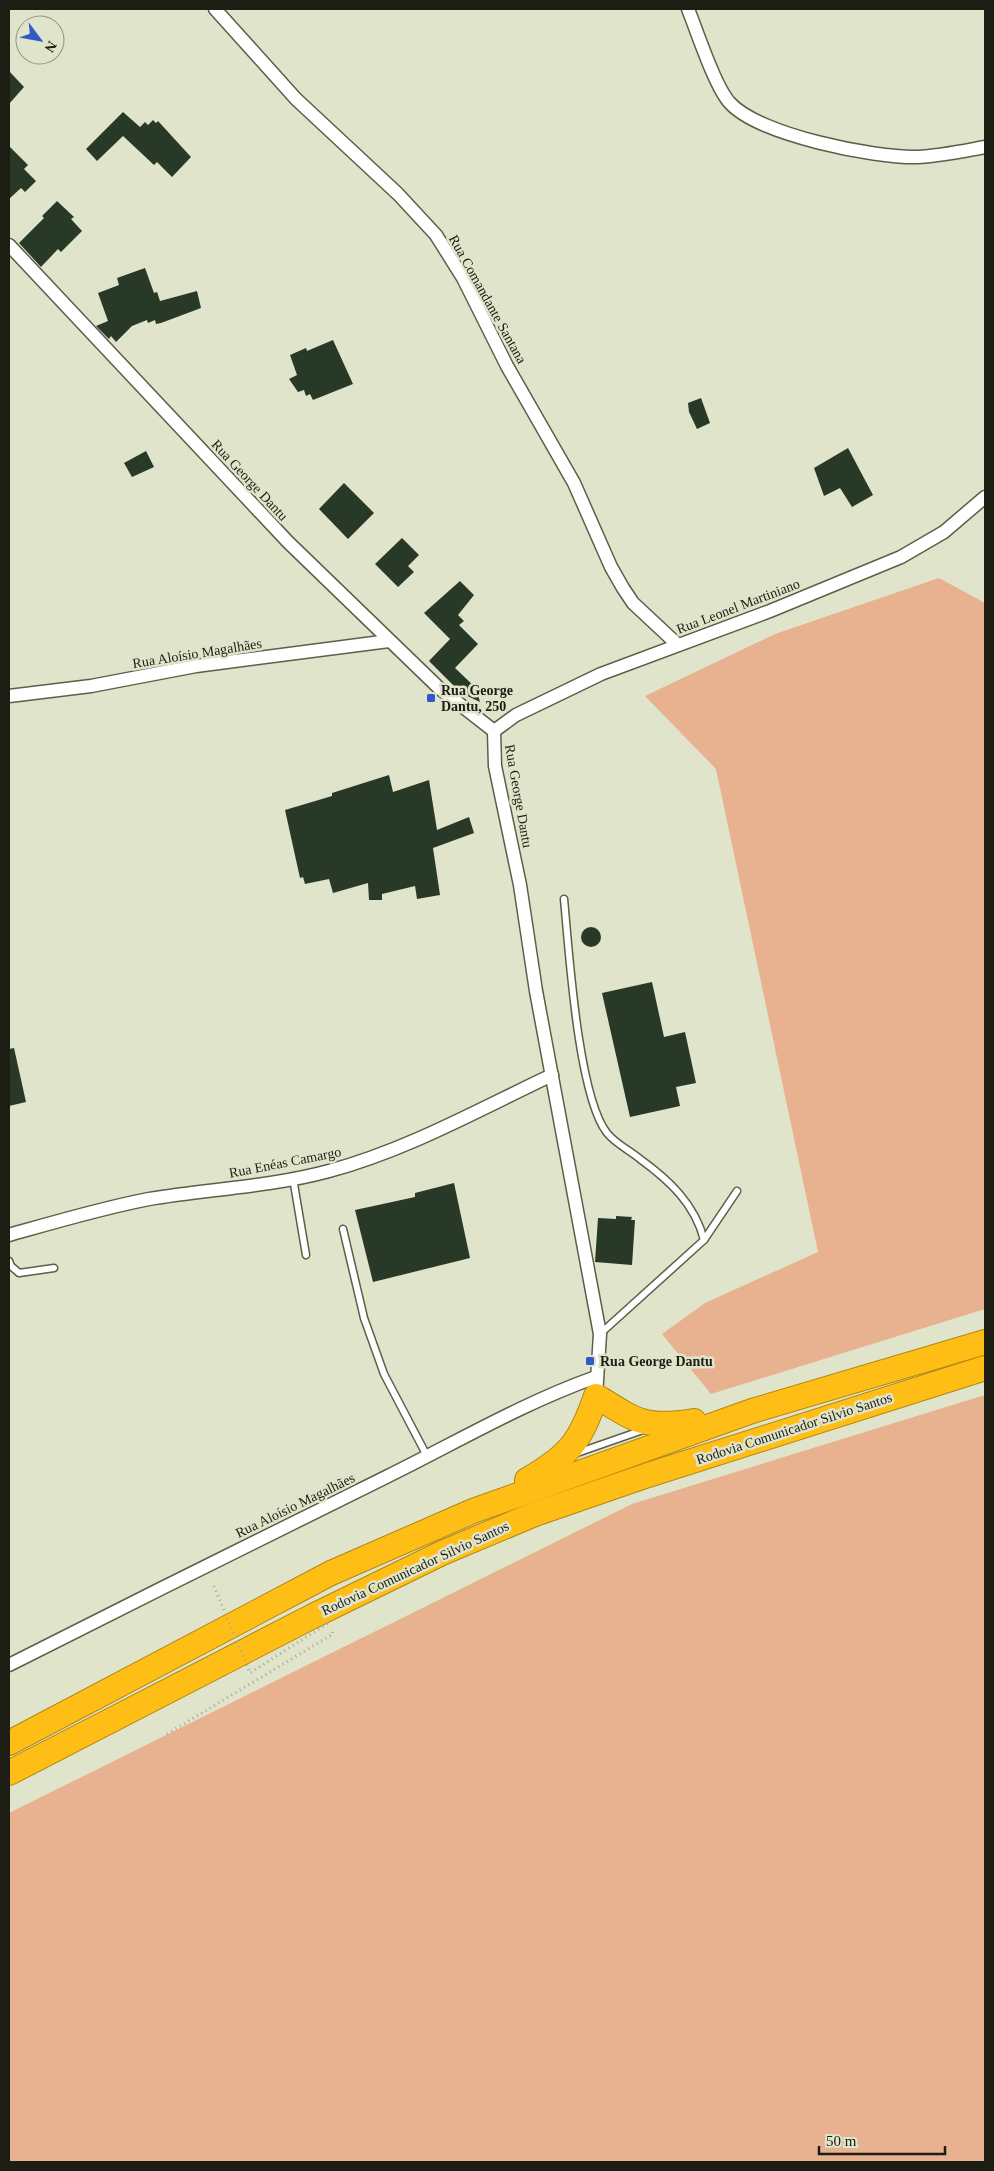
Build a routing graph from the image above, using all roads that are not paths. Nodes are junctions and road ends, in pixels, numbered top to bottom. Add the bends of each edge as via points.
1 (215, 9) edge
2 (688, 9) edge
3 (985, 147) edge
4 (9, 245) edge
5 (985, 497) edge
6 (389, 641) junction
7 (678, 645) junction
8 (9, 696) edge
9 (494, 731) junction
10 (564, 899) dead end
11 (552, 1075) junction
12 (293, 1178) junction
13 (736, 1191) dead end
14 (343, 1229) dead end
15 (9, 1234) edge
16 (704, 1240) junction
17 (306, 1255) dead end
18 (9, 1261) edge
19 (54, 1268) dead end
20 (600, 1334) junction
21 (985, 1342) edge
22 (985, 1368) edge
23 (596, 1386) junction
24 (752, 1410) junction
25 (661, 1426) junction
26 (428, 1456) junction
27 (554, 1464) junction
28 (473, 1511) junction
29 (9, 1664) edge
30 (9, 1743) edge
31 (9, 1773) edge

1 - 7 street, Rua Comandante Santana via 296,99 398,194 436,235 463,278 507,366 574,483 623,588 633,603
2 - 3 street via 730,103 768,128 887,156 920,157
4 - 6 street, Rua George Dantu via 288,542
5 - 7 street, Rua Leonel Martiniano via 944,532 901,557
6 - 8 street, Rua Aloísio Magalhães via 196,666 90,686
6 - 9 street, Rua George Dantu via 439,688
7 - 9 street, Rua Leonel Martiniano via 570,688 516,715
9 - 11 street, Rua George Dantu via 495,766 520,885
10 - 16 lane via 580,1039 595,1110 616,1142 681,1195 698,1221
11 - 12 street, Rua Enéas Camargo via 413,1142 361,1162
11 - 20 street, Rua George Dantu
12 - 15 street, Rua Enéas Camargo via 148,1199
12 - 17 lane
13 - 16 lane
14 - 26 lane via 364,1318 384,1374
16 - 20 lane
18 - 19 lane via 19,1273
20 - 23 street, Rua George Dantu
21 - 24 highway, Rodovia Comunicador Silvio Santos
22 - 31 highway, Rodovia Comunicador Silvio Santos via 648,1475 501,1528 313,1616
23 - 25 highway via 633,1418
23 - 26 street, Rua Aloísio Magalhães via 551,1393
23 - 27 highway via 586,1424 576,1443
24 - 25 highway
24 - 28 highway, Rodovia Comunicador Silvio Santos
25 - 27 lane via 611,1439
26 - 29 street, Rua Aloísio Magalhães
27 - 28 highway
28 - 30 highway, Rodovia Comunicador Silvio Santos via 332,1573

